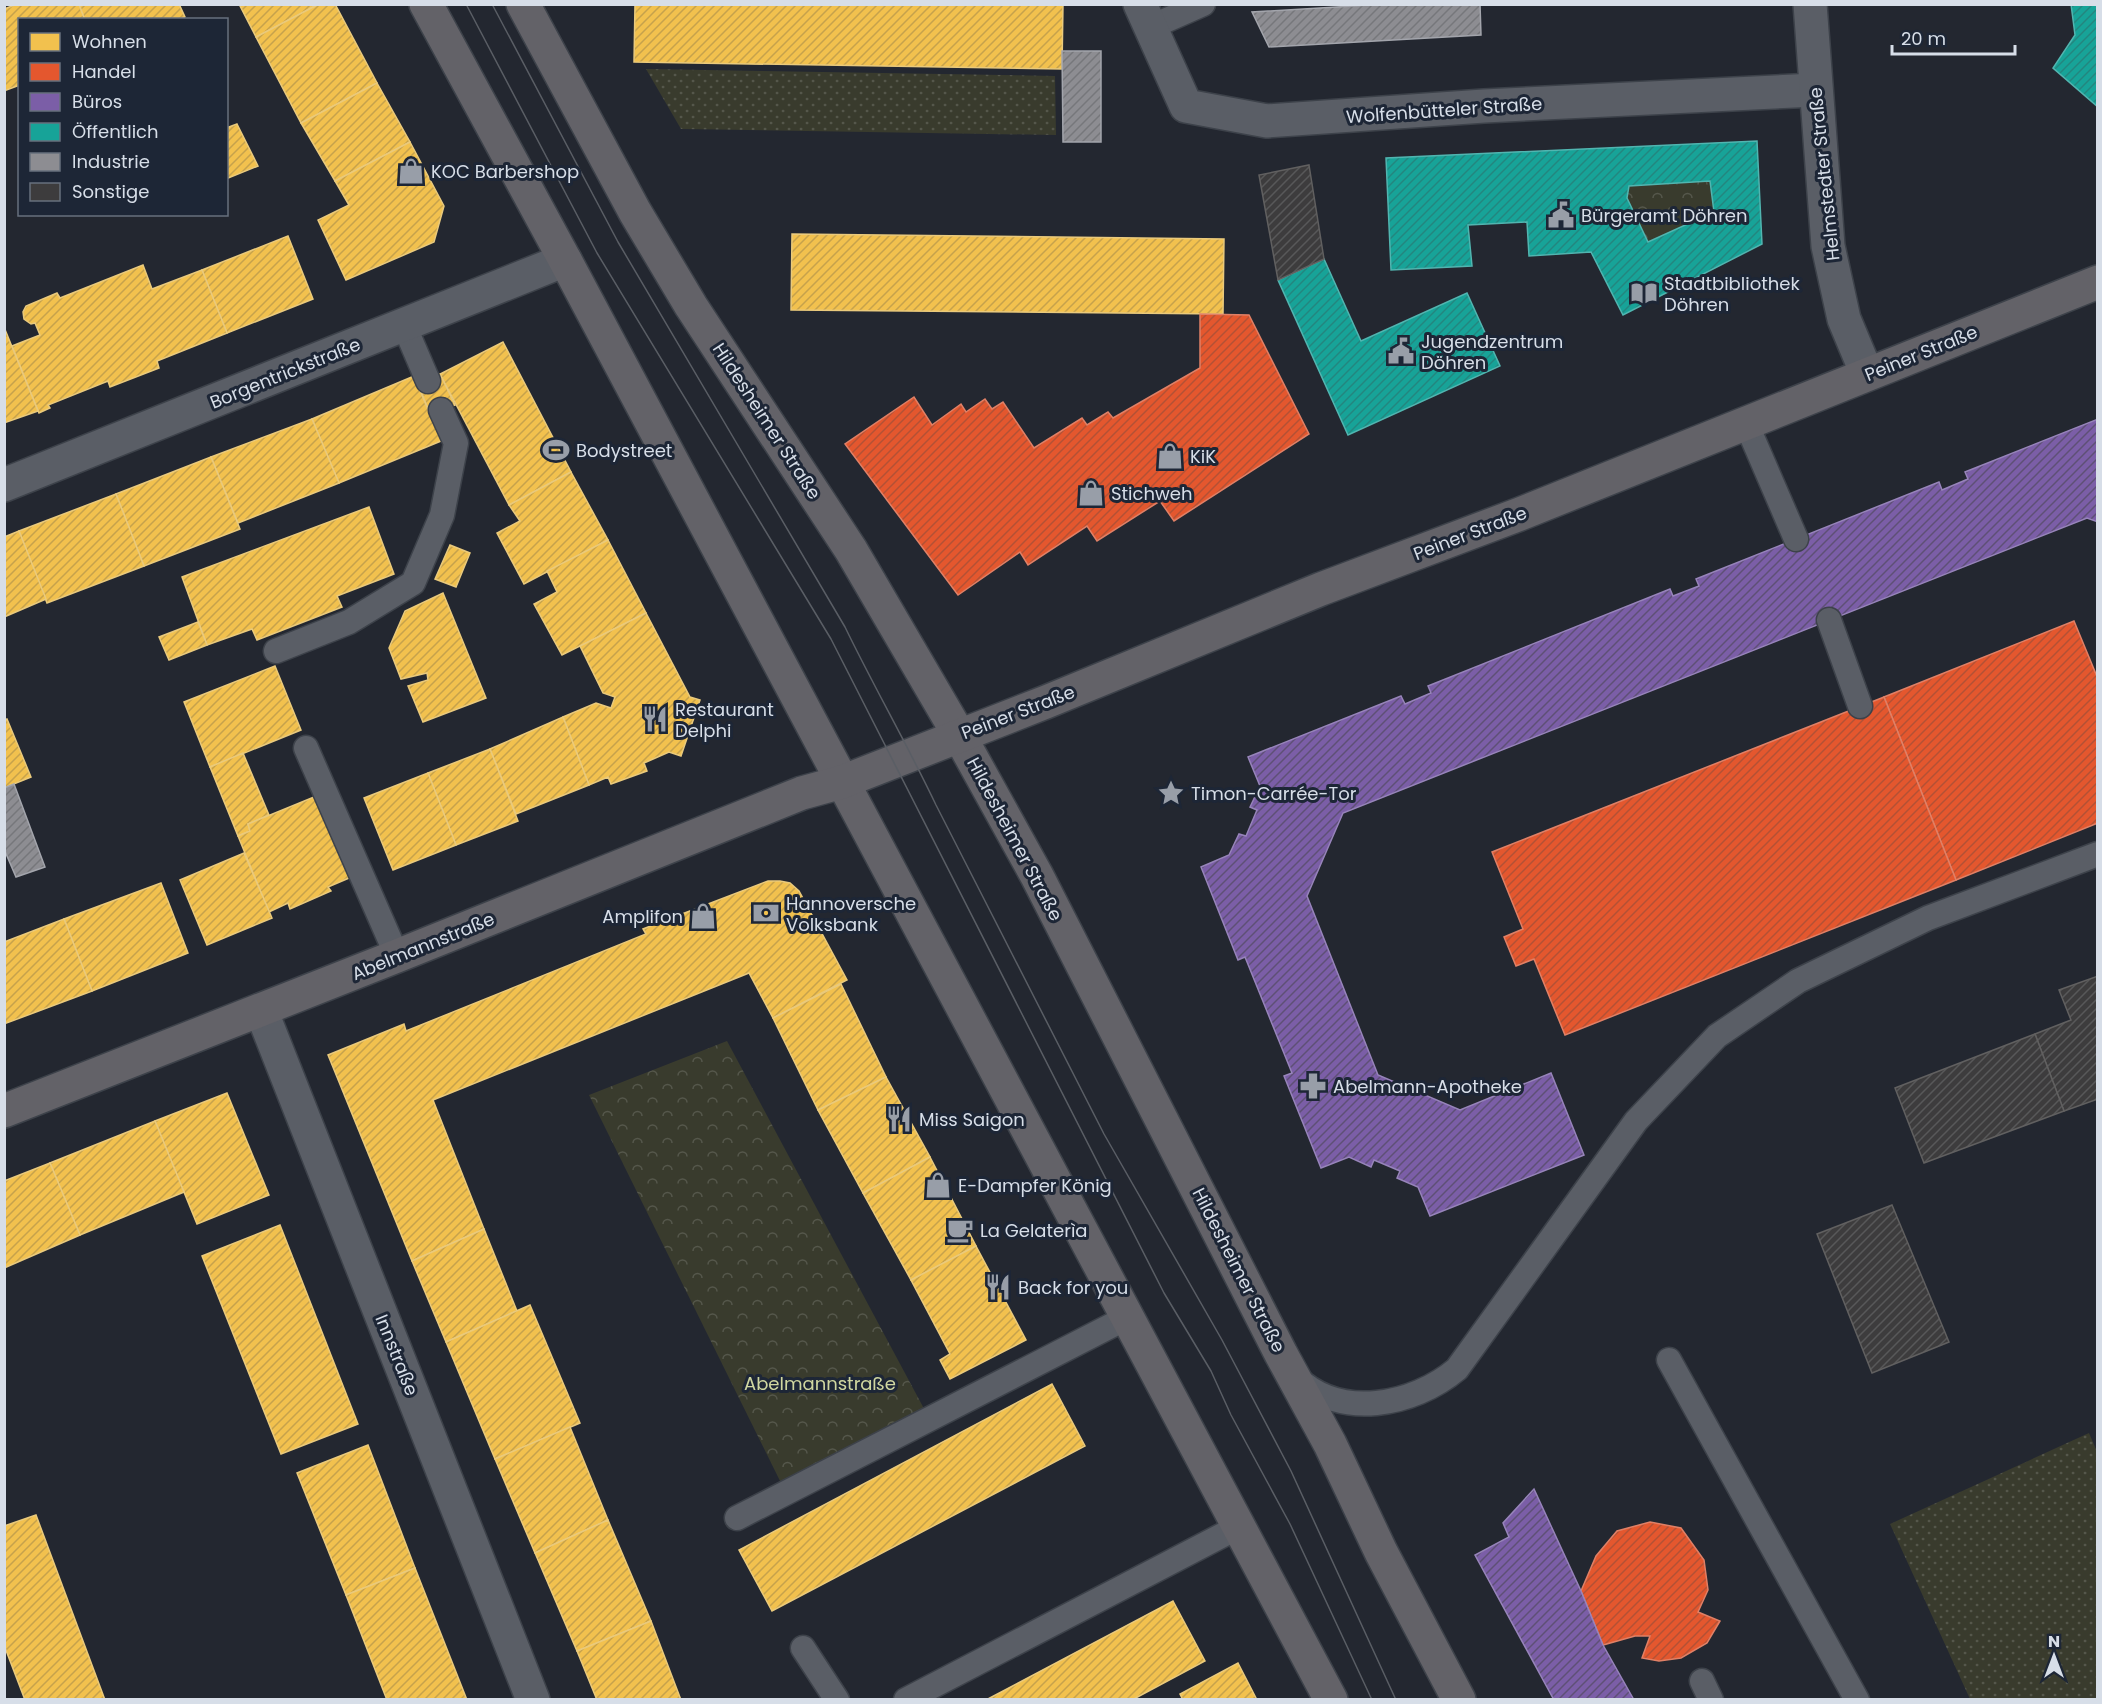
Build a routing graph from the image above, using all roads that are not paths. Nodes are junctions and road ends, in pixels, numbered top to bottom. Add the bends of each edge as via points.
1 (426, 4) edge
2 (524, 4) edge
3 (1203, 4) edge
4 (1810, 4) edge
5 (1145, 16) edge
6 (1815, 90) junction
7 (565, 260) junction
8 (2097, 282) edge
9 (404, 325) junction
10 (1867, 374) junction
11 (428, 381) dead end
12 (441, 410) dead end
13 (1746, 423) junction
14 (4, 485) edge
15 (1796, 539) dead end
16 (1829, 620) dead end
17 (276, 651) dead end
18 (1860, 706) dead end
19 (959, 735) junction
20 (306, 748) dead end
21 (842, 782) junction
22 (2097, 854) edge
23 (397, 956) junction
24 (261, 1010) junction
25 (4, 1111) edge
26 (1128, 1317) junction
27 (1668, 1360) dead end
28 (1292, 1373) junction
29 (737, 1518) dead end
30 (1240, 1526) junction
31 (803, 1648) dead end
32 (533, 1700) edge
33 (837, 1700) edge
34 (906, 1700) edge
35 (1331, 1700) edge
36 (1459, 1700) edge
37 (1857, 1700) edge

1 - 7 main road
2 - 19 main road, Hildesheimer Straße via 635,212 691,306 851,550
3 - 5 lane
4 - 6 street, Helmstedter Straße
5 - 6 street, Wolfenbütteler Straße via 1186,106 1267,121
6 - 10 street, Helmstedter Straße via 1828,246 1844,319
7 - 9 street, Borgentrickstraße
7 - 21 main road
8 - 10 main road, Peiner Straße
9 - 11 lane
9 - 14 street, Borgentrickstraße
10 - 13 main road, Peiner Straße
12 - 17 lane via 456,443 442,515 413,583 349,622
13 - 15 lane
13 - 19 main road, Peiner Straße
16 - 18 lane
19 - 21 main road, Peiner Straße
19 - 28 main road, Hildesheimer Straße via 1037,876
20 - 23 lane
21 - 23 main road, Abelmannstraße via 802,793
21 - 26 main road
22 - 28 lane via 1928,918 1798,981 1717,1036 1636,1121 1457,1369 1445,1379 1390,1402 1354,1402 1316,1393
23 - 24 main road, Abelmannstraße
24 - 25 main road, Abelmannstraße
24 - 32 street, Innstraße
26 - 29 lane
26 - 30 main road
27 - 37 lane
28 - 36 main road, Hildesheimer Straße
30 - 34 lane
30 - 35 main road
31 - 33 lane

